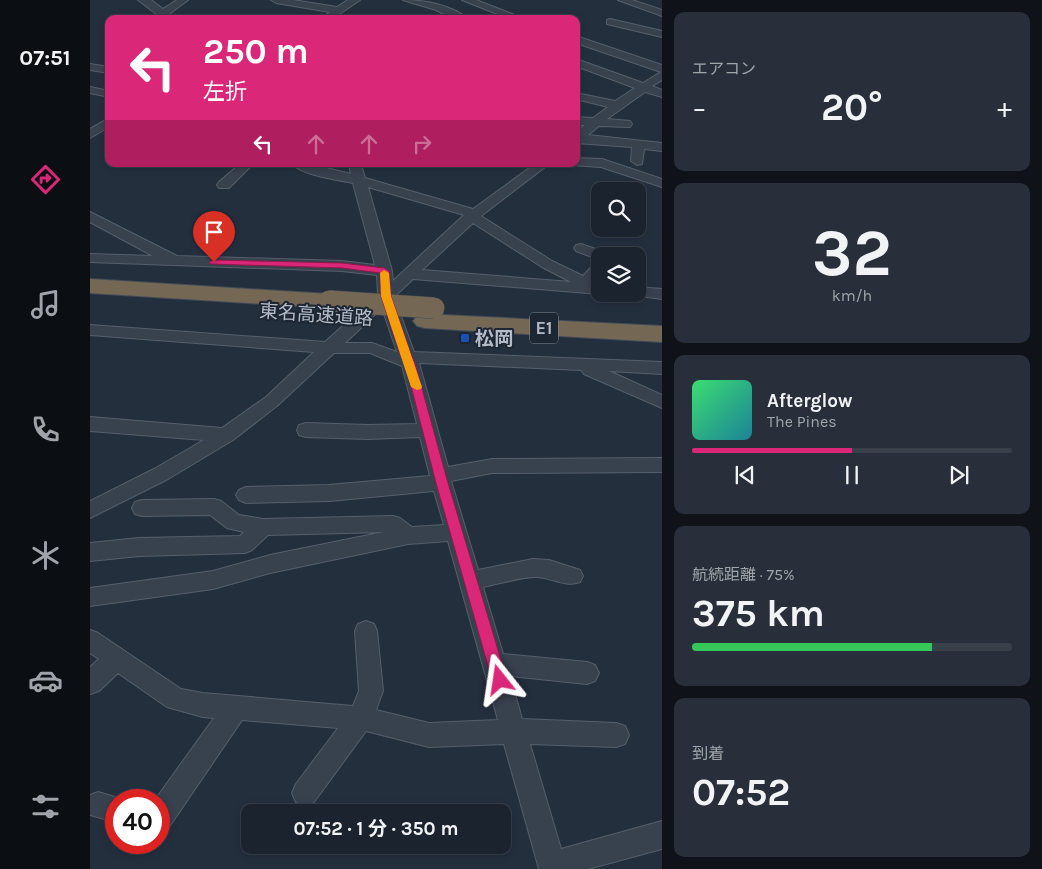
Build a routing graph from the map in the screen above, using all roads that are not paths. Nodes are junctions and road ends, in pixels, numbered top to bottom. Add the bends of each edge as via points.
1 (143, 0) edge
2 (183, 0) edge
3 (276, 0) edge
4 (355, 0) edge
5 (408, 0) edge
6 (467, 0) edge
7 (623, 0) edge
8 (504, 3) dead end
9 (492, 9) junction
10 (662, 13) edge
11 (165, 15) edge
12 (167, 15) edge
13 (329, 15) edge
14 (334, 15) edge
15 (454, 15) edge
16 (481, 15) edge
17 (509, 15) edge
18 (610, 22) dead end
19 (628, 26) junction
20 (662, 34) edge
21 (615, 35) dead end
22 (580, 40) edge
23 (580, 63) edge
24 (90, 66) edge
25 (105, 69) edge
26 (662, 69) edge
27 (662, 75) edge
28 (643, 87) junction
29 (90, 90) edge
30 (105, 93) edge
31 (662, 94) edge
32 (580, 97) edge
33 (617, 105) junction
34 (90, 116) edge
35 (105, 120) edge
36 (580, 121) edge
37 (595, 123) junction
38 (105, 124) edge
39 (626, 124) dead end
40 (90, 134) edge
41 (580, 136) edge
42 (105, 137) edge
43 (580, 138) edge
44 (638, 144) junction
45 (662, 147) edge
46 (637, 160) dead end
47 (580, 162) edge
48 (244, 167) edge
49 (307, 167) edge
50 (356, 167) edge
51 (539, 167) edge
52 (359, 180) junction
53 (662, 184) edge
54 (224, 185) dead end
55 (474, 215) junction
56 (90, 216) edge
57 (581, 248) dead end
58 (591, 252) edge
59 (90, 258) edge
60 (176, 261) junction
61 (384, 271) junction
62 (411, 274) junction
63 (90, 286) edge
64 (591, 286) edge
65 (591, 287) edge
66 (646, 293) edge
67 (662, 294) edge
68 (386, 296) junction
69 (90, 300) edge
70 (326, 308) junction
71 (429, 315) junction
72 (662, 321) edge
73 (90, 330) edge
74 (662, 334) edge
75 (330, 348) junction
76 (408, 360) junction
77 (582, 366) junction
78 (662, 368) edge
79 (662, 402) edge
80 (90, 424) edge
81 (306, 430) dead end
82 (429, 430) junction
83 (226, 435) junction
84 (662, 465) edge
85 (442, 479) junction
86 (246, 495) dead end
87 (142, 508) dead end
88 (90, 510) edge
89 (263, 527) junction
90 (457, 532) junction
91 (408, 536) junction
92 (90, 552) edge
93 (572, 576) dead end
94 (471, 580) junction
95 (90, 598) edge
96 (366, 631) dead end
97 (90, 640) edge
98 (117, 658) junction
99 (495, 664) junction
100 (587, 673) dead end
101 (90, 683) edge
102 (235, 709) junction
103 (361, 718) junction
104 (514, 731) junction
105 (616, 735) dead end
106 (305, 793) dead end
107 (170, 801) edge
108 (662, 835) edge
109 (553, 867) edge

1 - 11 street
2 - 12 street
3 - 13 street
4 - 14 street
5 - 15 street
6 - 9 street
7 - 10 street
8 - 9 street
9 - 16 street
9 - 17 street
18 - 19 street
19 - 20 street
19 - 21 street
22 - 26 street
23 - 28 street
24 - 25 street
27 - 28 street
28 - 31 street
28 - 33 street
29 - 30 street
32 - 33 street
33 - 37 street
34 - 35 street
36 - 37 street
37 - 39 street
37 - 41 street
38 - 40 street
40 - 42 street
43 - 44 street
44 - 45 street
44 - 46 street
47 - 53 street via 602,163
48 - 54 street
49 - 52 street
50 - 52 street
51 - 55 street
52 - 55 street
52 - 61 street
55 - 62 street
55 - 64 street via 547,264
56 - 60 street
57 - 58 street
59 - 60 street
60 - 61 street via 342,266
61 - 68 street
62 - 65 street
62 - 68 street
63 - 70 highway, 東名高速道路 / E1
66 - 67 street
68 - 75 street
68 - 76 street
69 - 70 highway, 東名高速道路 / E1
70 - 71 highway, 東名高速道路 / E1
71 - 72 highway, 東名高速道路 / E1
71 - 74 highway, 東名高速道路 / E1
73 - 75 street
75 - 76 street via 372,348
75 - 83 street via 272,402
76 - 77 street
76 - 82 street
77 - 78 street
77 - 79 street
80 - 83 street
81 - 82 street
82 - 85 street
83 - 88 street
84 - 85 street via 492,466
85 - 86 street via 329,493
85 - 90 street
87 - 89 street via 214,507 234,522
89 - 91 street via 393,524
89 - 92 street via 245,544
90 - 91 street
90 - 94 street
91 - 95 street via 270,564 213,580
93 - 94 street via 533,568
94 - 99 street
96 - 103 street via 371,691
97 - 98 street
98 - 101 street
98 - 102 street via 176,699
99 - 100 street
99 - 104 street
102 - 103 street
102 - 107 street
103 - 104 street via 428,735
103 - 106 street
104 - 105 street
104 - 109 street
108 - 109 street

